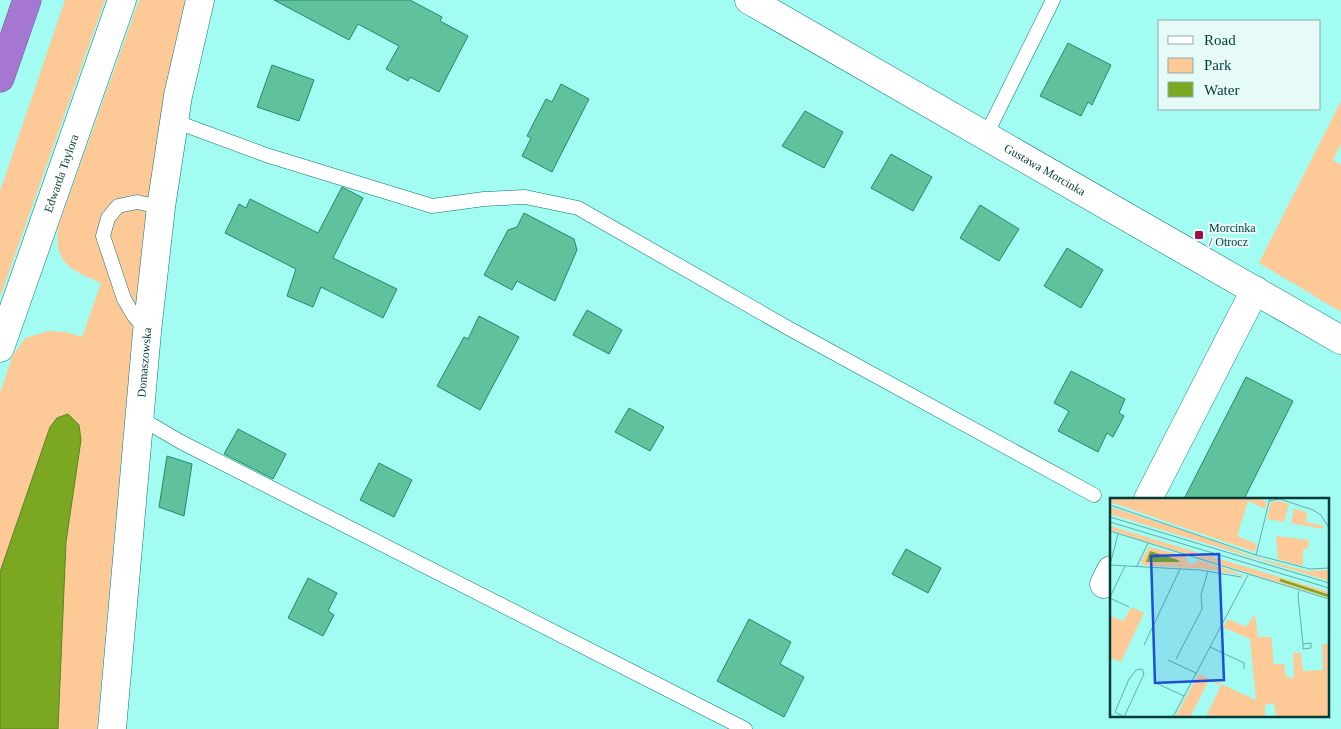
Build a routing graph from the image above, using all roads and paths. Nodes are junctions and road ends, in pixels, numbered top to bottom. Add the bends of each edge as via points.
1 (27, 0) edge
2 (122, 0) edge
3 (200, 0) edge
4 (749, 0) edge
5 (1053, 0) edge
6 (0, 78) edge
7 (174, 121) junction
8 (986, 136) junction
9 (161, 207) junction
10 (1255, 290) junction
11 (147, 332) junction
12 (1341, 340) edge
13 (0, 348) edge
14 (140, 418) junction
15 (1094, 495) dead end
16 (1149, 498) edge
17 (112, 729) edge
18 (745, 729) edge

1 - 6 highway
2 - 13 street, Edwarda Taylora
3 - 7 street, Domaszowska
4 - 8 street, Gustawa Morcinka
5 - 8 lane
7 - 9 street, Domaszowska
7 - 15 lane via 266,156 432,206 525,197 578,208
8 - 10 street, Gustawa Morcinka
9 - 11 street, Domaszowska
9 - 11 lane via 137,202 118,206 108,218 103,236 124,299
10 - 12 street, Gustawa Morcinka
10 - 16 street
11 - 14 street, Domaszowska
14 - 17 street, Domaszowska
14 - 18 lane via 181,442

